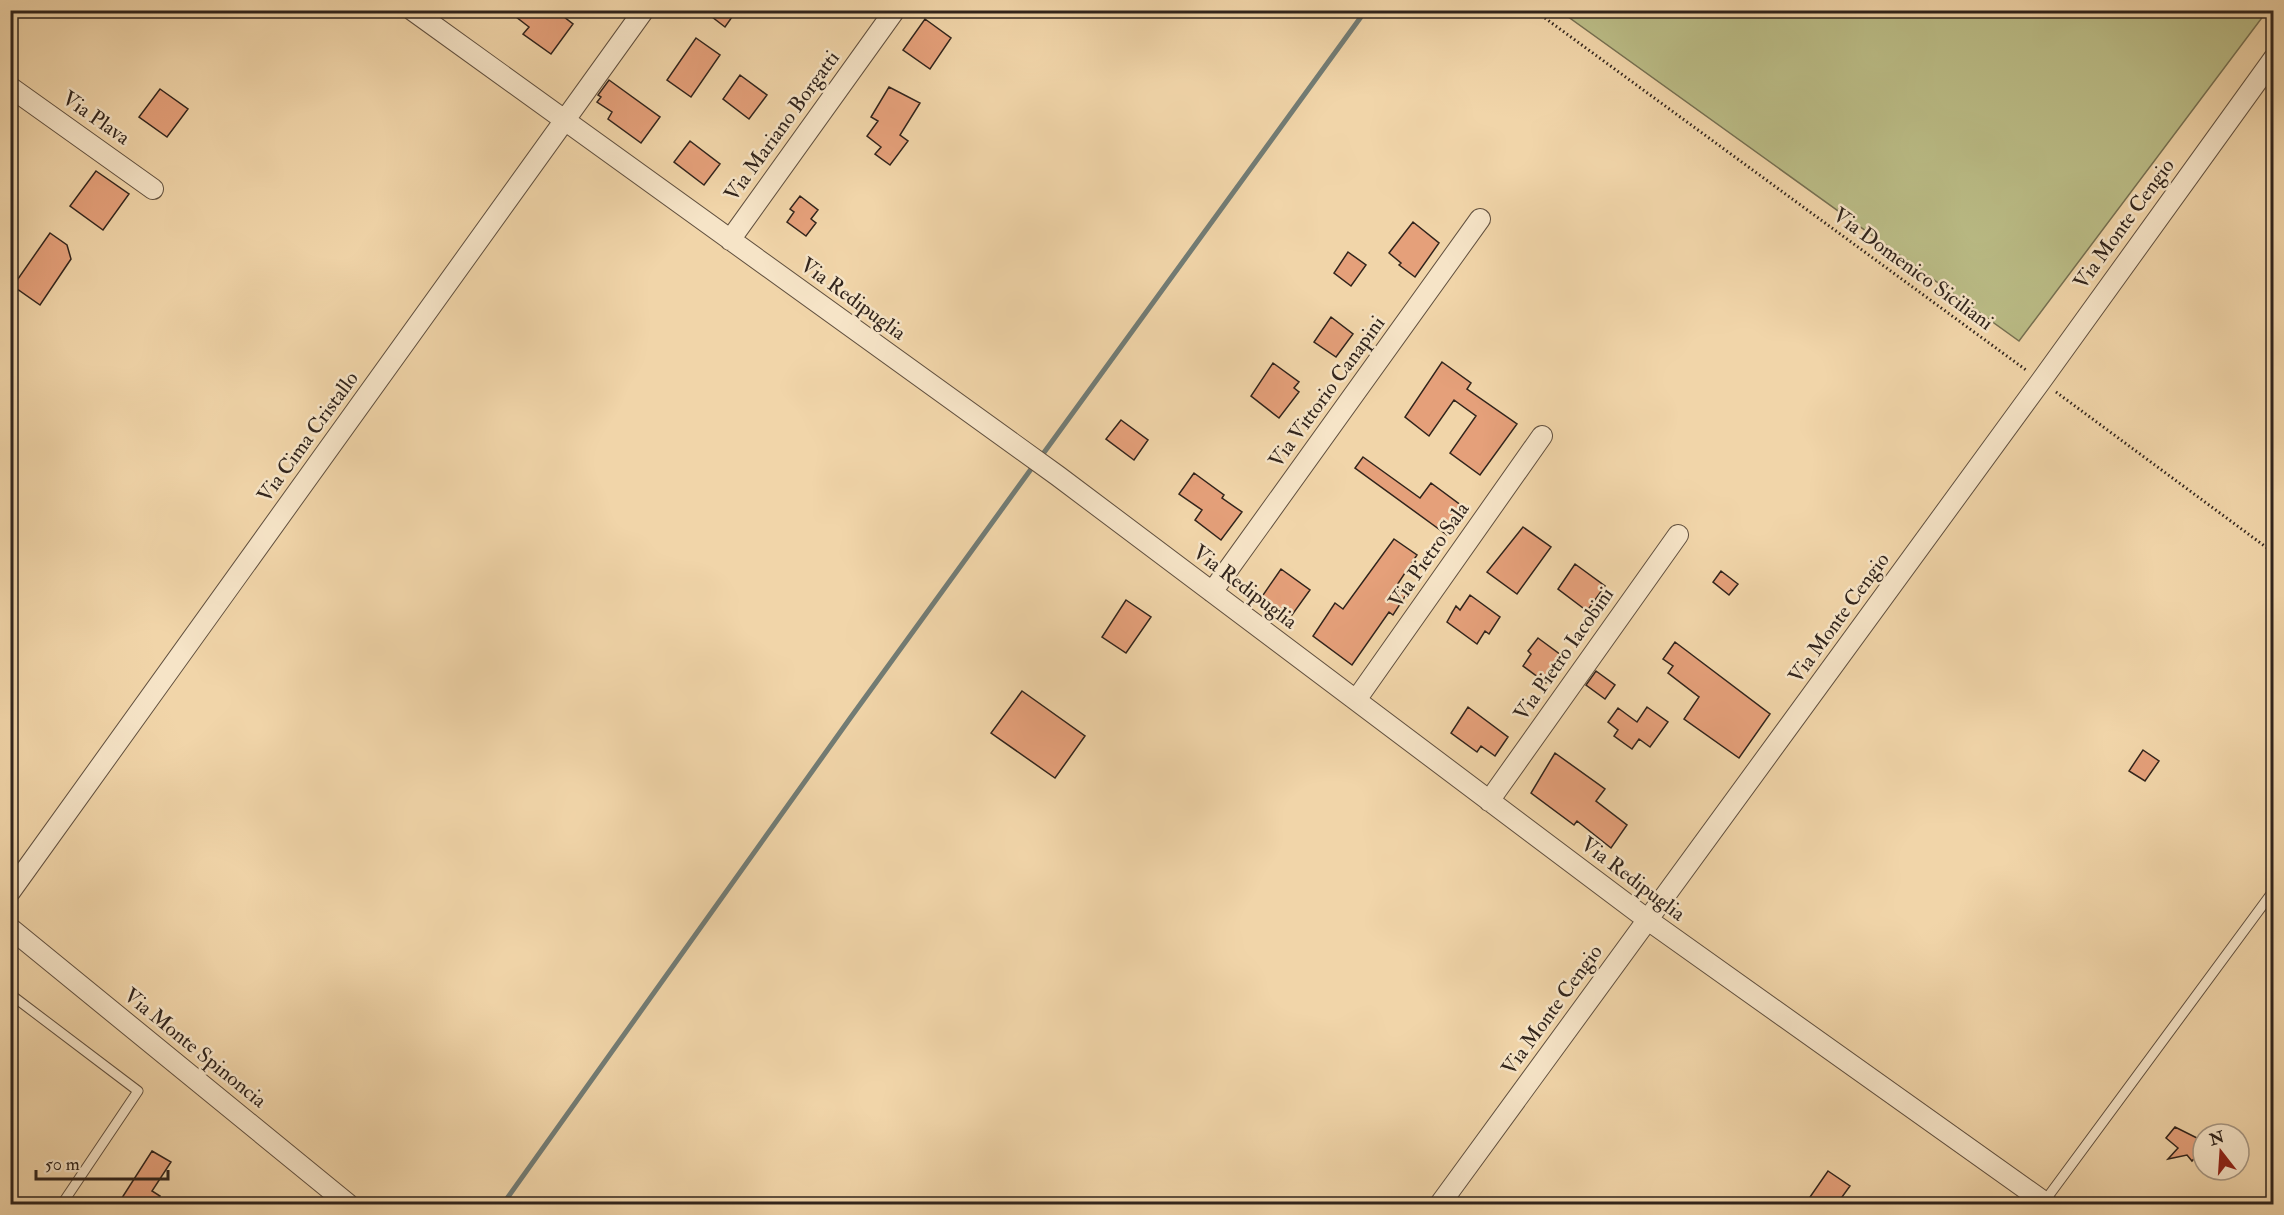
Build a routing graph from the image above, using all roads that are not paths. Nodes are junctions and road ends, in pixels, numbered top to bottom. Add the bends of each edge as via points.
1 (412, 10) edge
2 (644, 10) edge
3 (895, 10) edge
4 (2274, 57) edge
5 (10, 87) edge
6 (565, 121) junction
7 (153, 189) dead end
8 (1480, 219) dead end
9 (730, 240) junction
10 (1542, 436) dead end
11 (1678, 535) dead end
12 (1212, 592) junction
13 (1356, 700) junction
14 (1489, 801) junction
15 (2274, 890) edge
16 (10, 892) edge
17 (1648, 920) junction
18 (10, 928) edge
19 (10, 994) edge
20 (2045, 1203) edge
21 (62, 1204) edge
22 (348, 1204) edge
23 (1440, 1204) edge

1 - 6 street, Via Redipuglia
2 - 6 street, Via Cima Cristallo
3 - 9 street, Via Mariano Borgatti
4 - 17 street, Via Monte Cengio
5 - 7 street, Via Plava
6 - 9 street, Via Redipuglia
6 - 16 street, Via Cima Cristallo
8 - 12 street, Via Vittorio Canapini
9 - 12 street, Via Redipuglia
10 - 13 street, Via Pietro Sala
11 - 14 street, Via Pietro Iacobini
12 - 13 street, Via Redipuglia
13 - 14 street, Via Redipuglia
14 - 17 street, Via Redipuglia
15 - 20 lane
17 - 20 street, Via Redipuglia
17 - 23 street, Via Monte Cengio
18 - 22 street, Via Monte Spinoncia
19 - 21 lane via 138,1091

